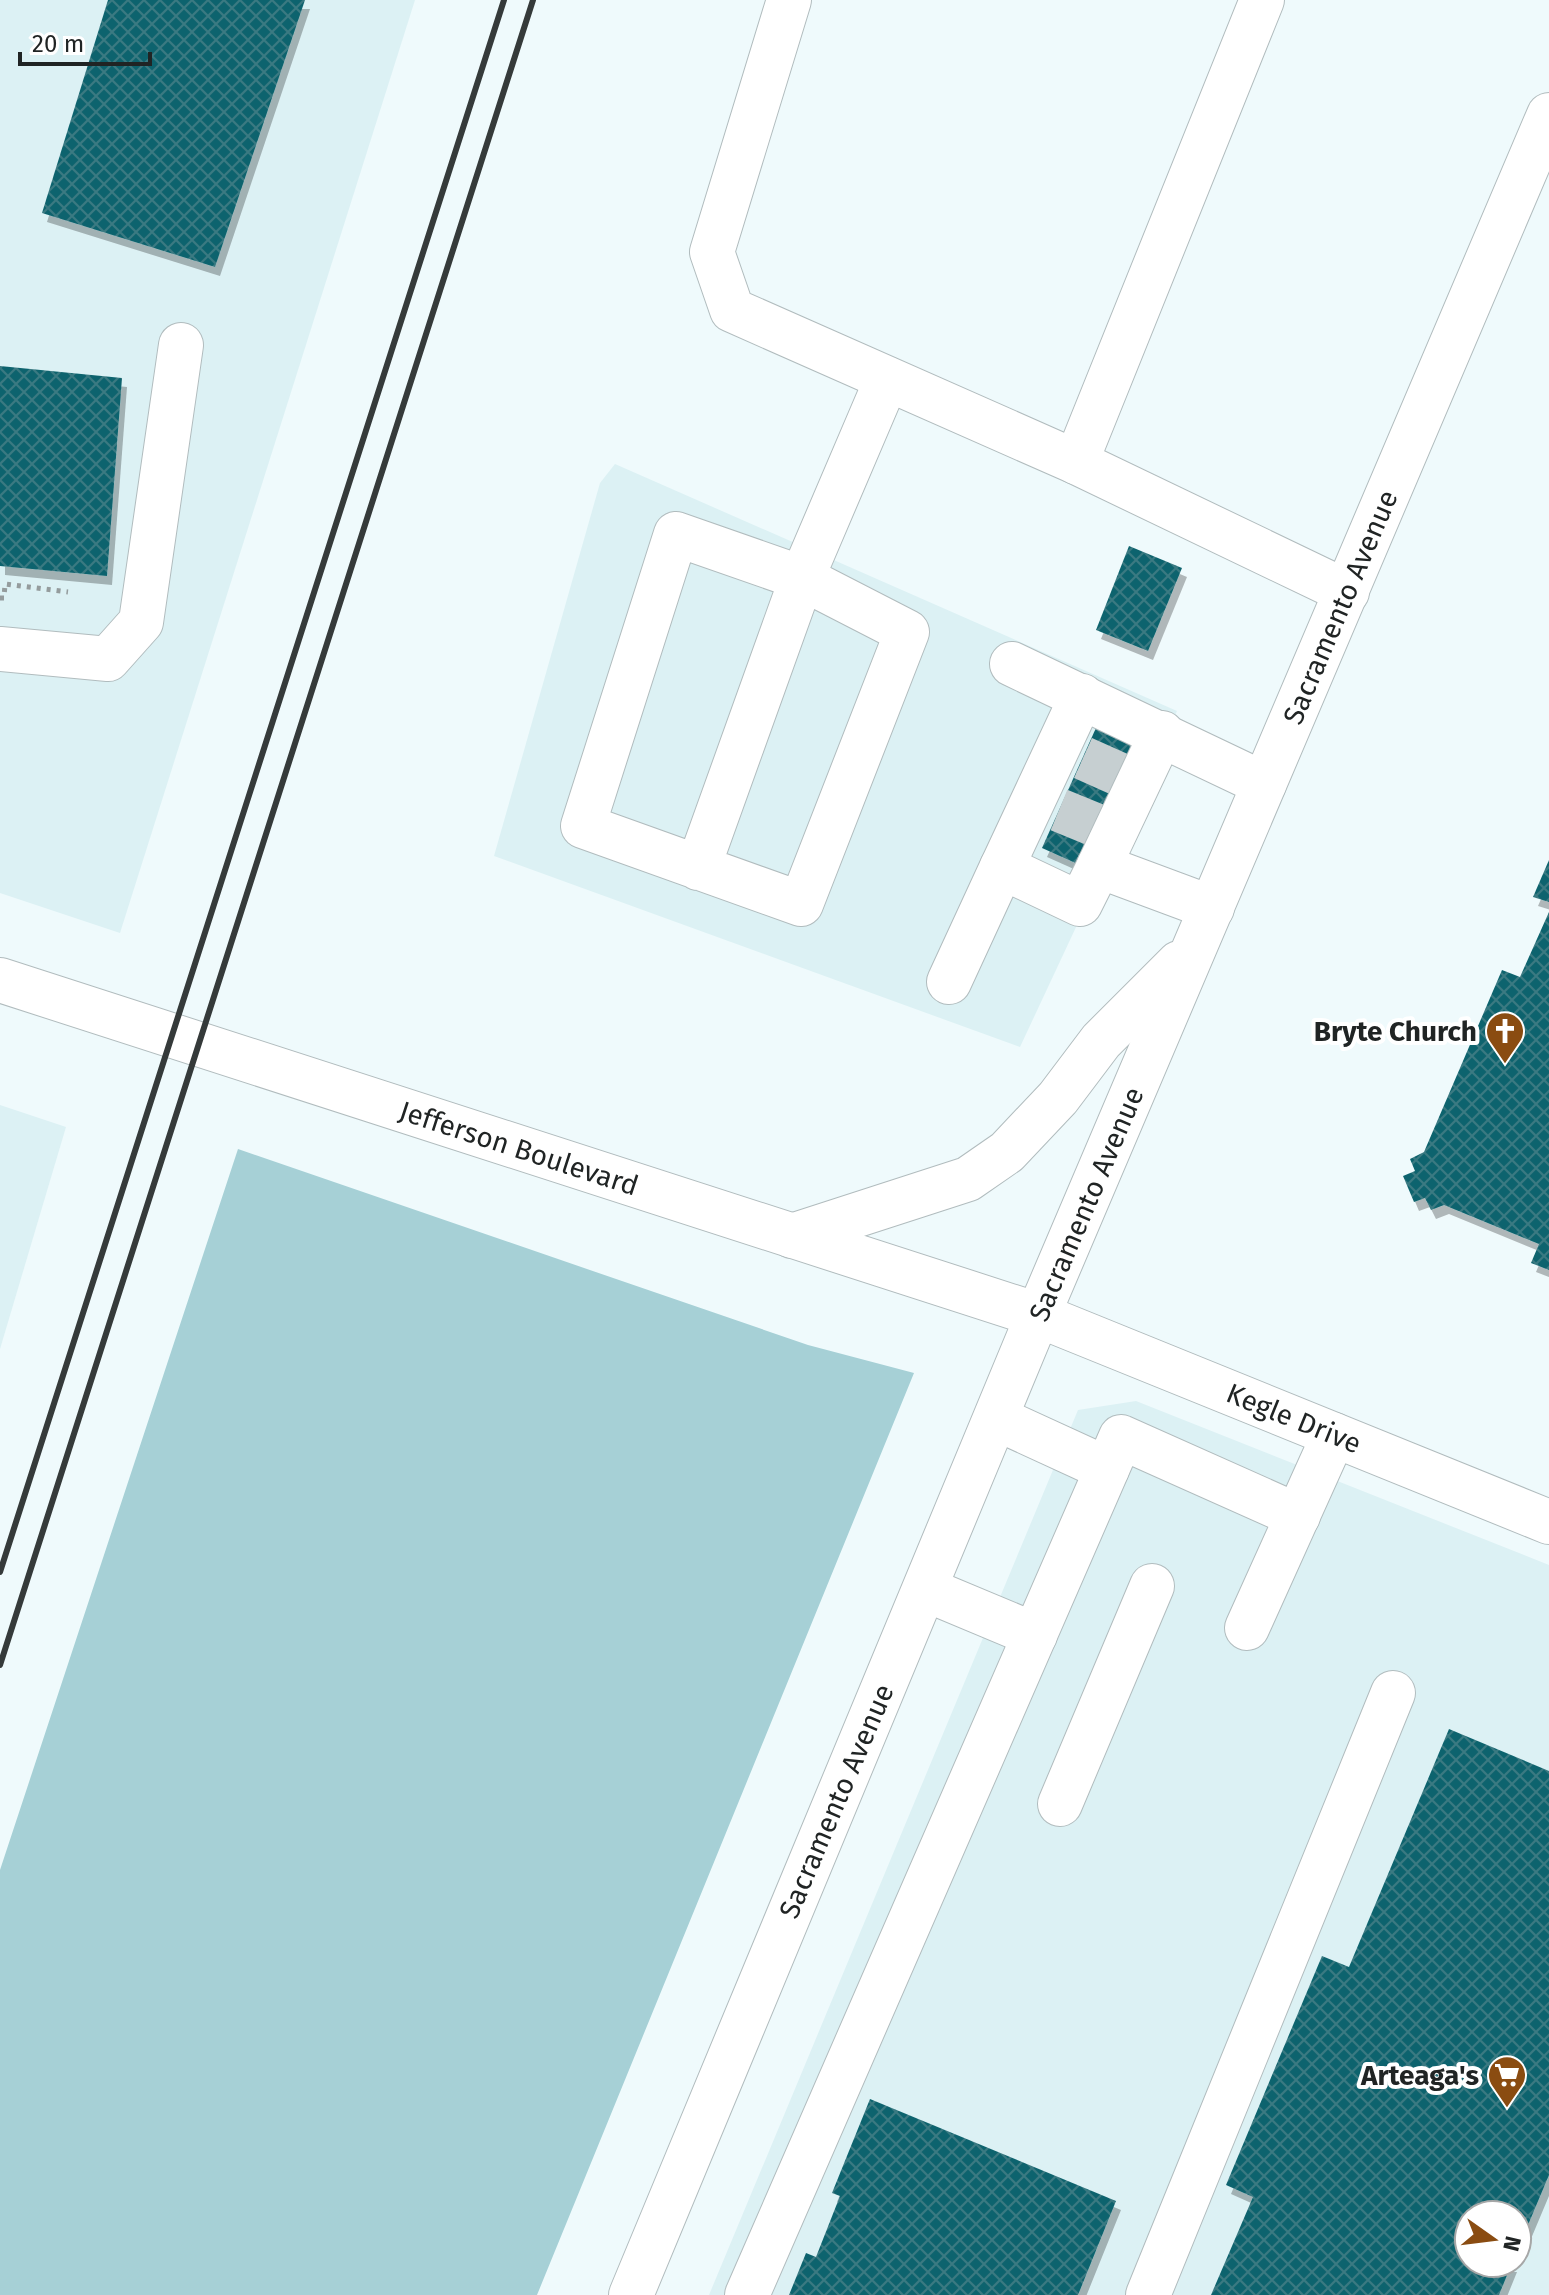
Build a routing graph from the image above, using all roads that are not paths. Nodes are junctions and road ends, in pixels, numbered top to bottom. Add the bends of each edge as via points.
1 (789, 0) edge
2 (1262, 0) edge
3 (1549, 115) edge
4 (181, 345) dead end
5 (887, 379) junction
6 (1076, 462) junction
7 (802, 578) junction
8 (1347, 592) junction
9 (0, 649) edge
10 (1012, 664) dead end
11 (1082, 696) junction
12 (1162, 733) junction
13 (1100, 765) junction
14 (1264, 784) junction
15 (1081, 827) junction
16 (1002, 867) junction
17 (698, 868) junction
18 (1212, 908) junction
19 (1195, 947) junction
20 (0, 980) edge
21 (949, 982) dead end
22 (792, 1236) junction
23 (1038, 1315) junction
24 (996, 1418) junction
25 (1334, 1435) junction
26 (1107, 1469) junction
27 (1298, 1516) junction
28 (1549, 1522) edge
29 (1152, 1586) dead end
30 (925, 1589) junction
31 (1247, 1628) dead end
32 (1035, 1635) junction
33 (1393, 1693) dead end
34 (1060, 1804) dead end
35 (631, 2295) edge
36 (747, 2295) edge
37 (1148, 2295) edge

1 - 5 main road via 712,252 732,310
2 - 6 main road
3 - 8 main road, Sacramento Avenue
4 - 9 main road via 141,622 108,659
5 - 6 main road
5 - 7 main road
6 - 8 main road
7 - 17 main road
7 - 17 main road via 907,632 801,904
7 - 17 main road via 676,534 583,826
8 - 14 main road, Sacramento Avenue
10 - 11 main road
11 - 12 main road
11 - 13 main road
12 - 13 main road
12 - 14 main road
13 - 15 main road
13 - 15 main road
14 - 18 main road, Sacramento Avenue
15 - 16 main road
15 - 16 main road via 1080,904
15 - 18 main road
16 - 21 main road
18 - 19 main road, Sacramento Avenue
19 - 22 main road via 1101,1041 1058,1098 1007,1152 968,1179
19 - 23 main road, Sacramento Avenue
20 - 22 main road, Jefferson Boulevard
22 - 23 main road, Jefferson Boulevard
23 - 24 main road, Sacramento Avenue
23 - 25 main road, Kegle Drive
24 - 26 main road
24 - 30 main road, Sacramento Avenue
25 - 27 main road
25 - 28 main road, Kegle Drive
26 - 27 main road via 1121,1437
26 - 32 main road
27 - 31 main road
29 - 34 main road
30 - 32 main road
30 - 35 main road, Sacramento Avenue
32 - 36 main road
33 - 37 main road

